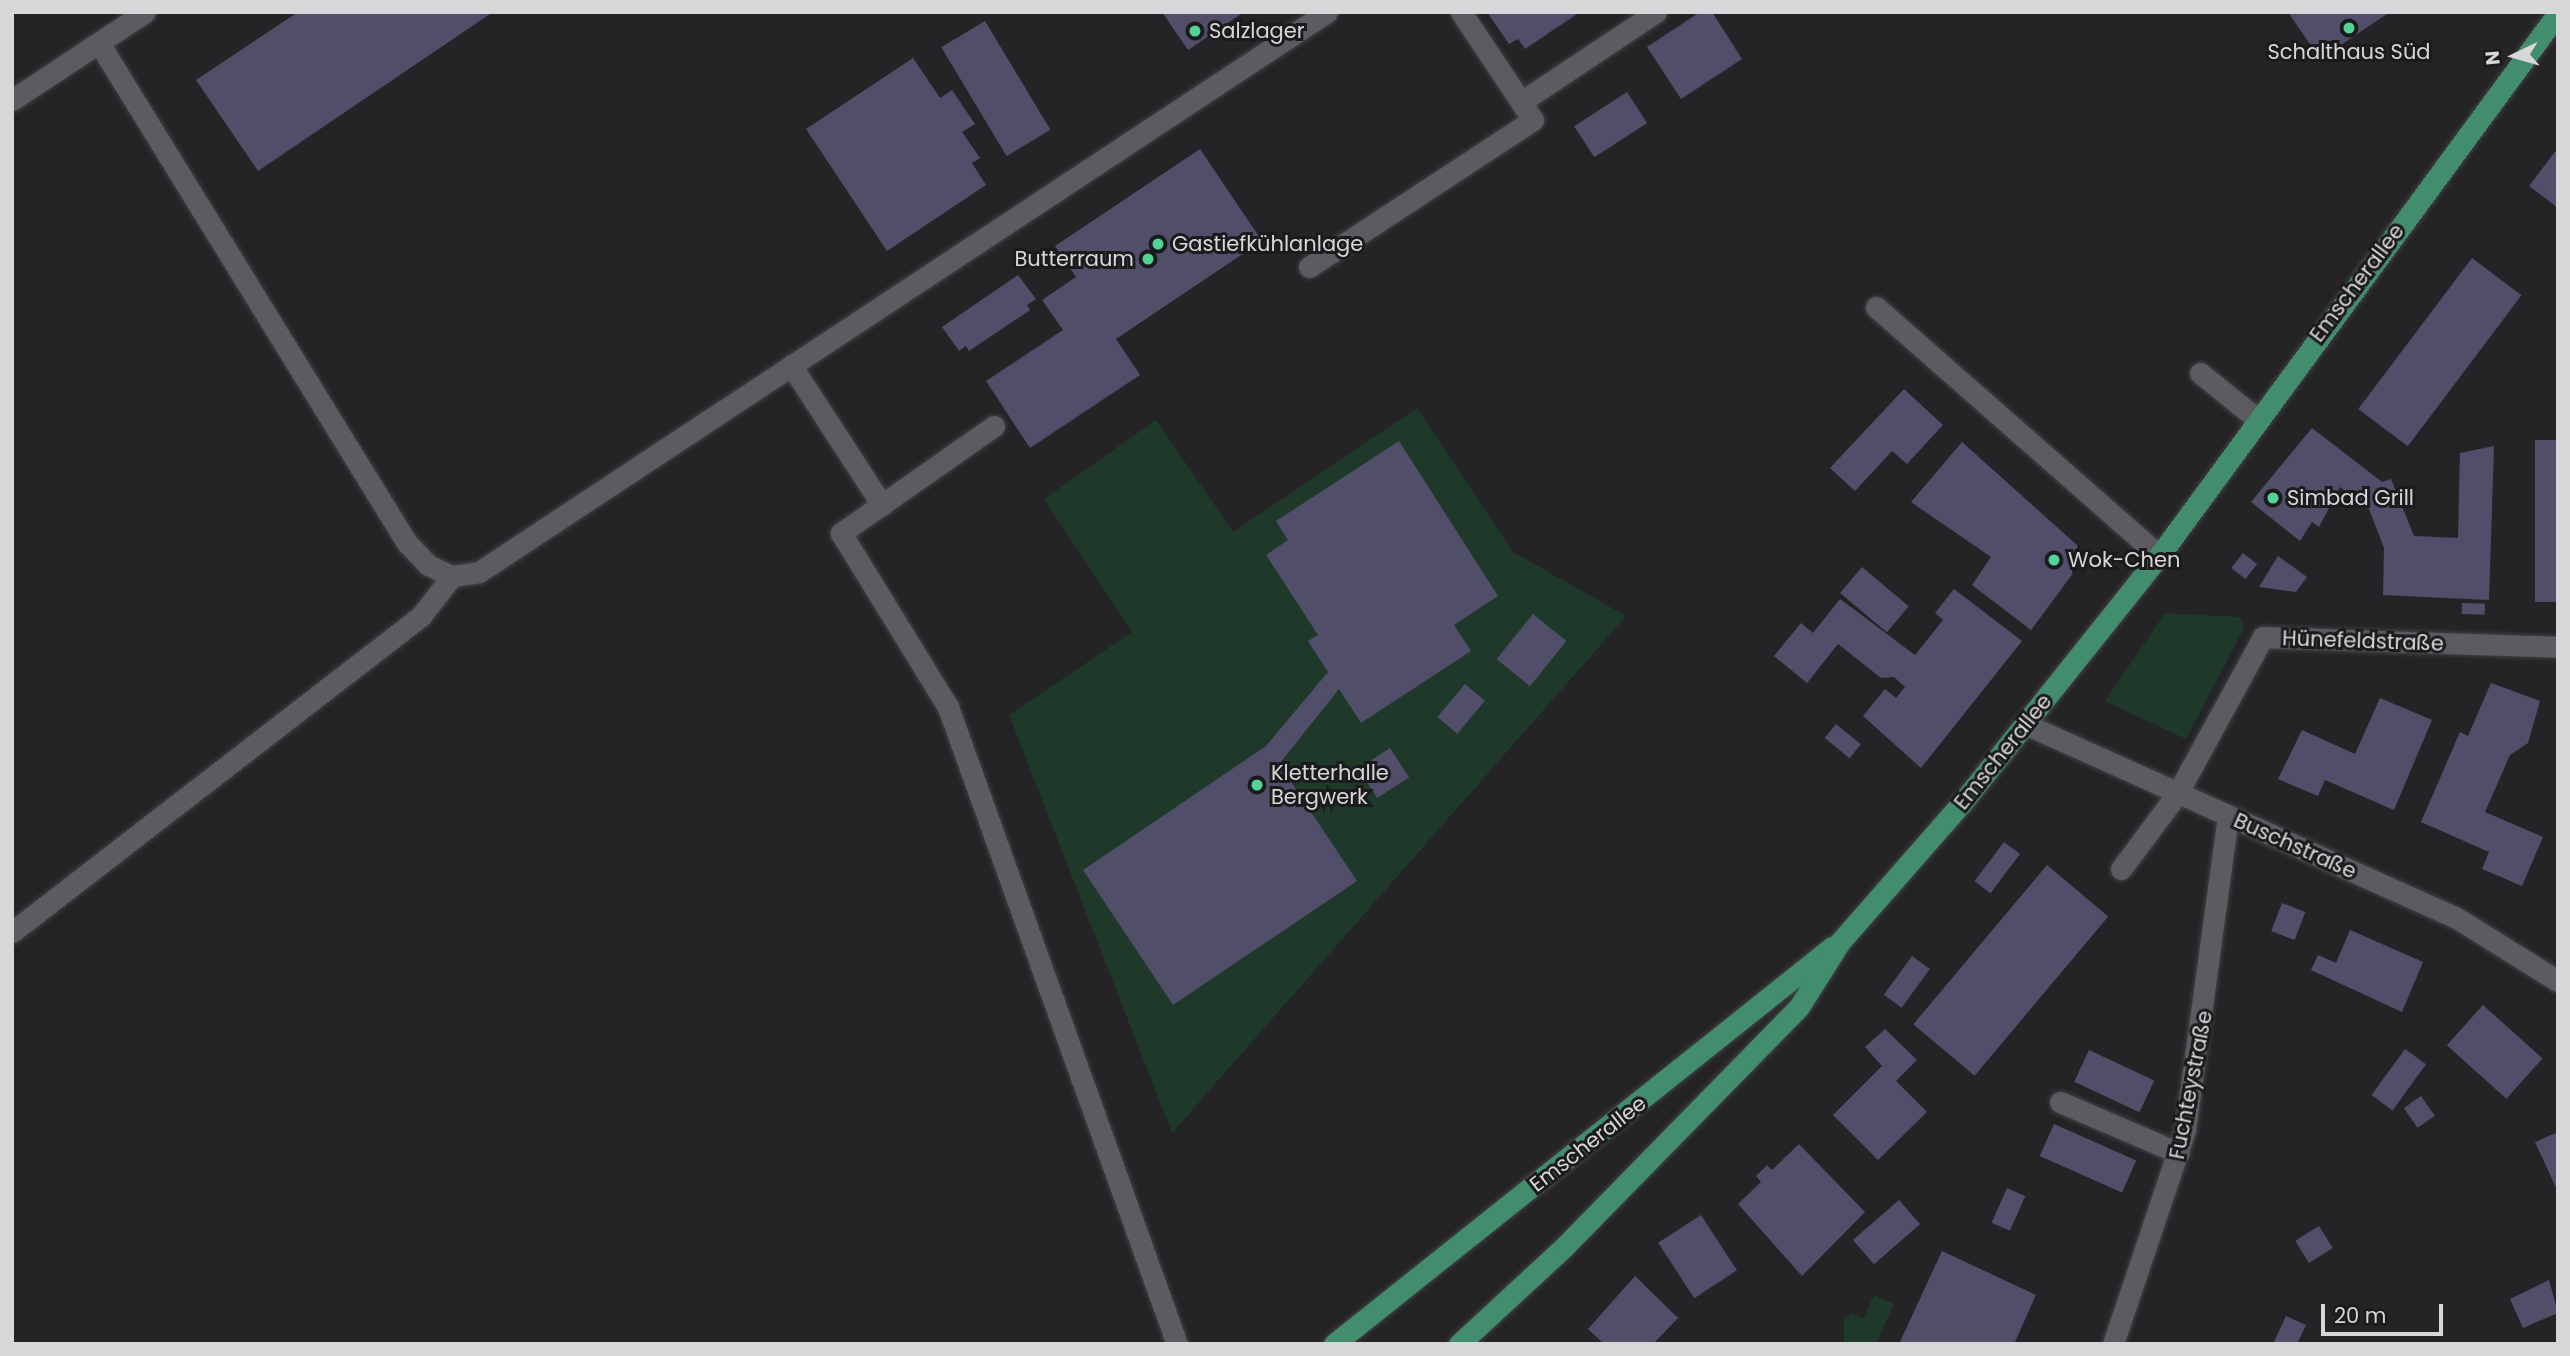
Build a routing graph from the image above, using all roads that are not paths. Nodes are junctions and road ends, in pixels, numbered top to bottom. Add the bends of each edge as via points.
1 (145, 12) edge
2 (1326, 12) edge
3 (1461, 12) edge
4 (1656, 12) edge
5 (2558, 13) edge
6 (99, 43) junction
7 (12, 100) edge
8 (1521, 102) junction
9 (1309, 267) dead end
10 (1876, 307) dead end
11 (791, 365) junction
12 (2200, 373) dead end
13 (2256, 418) junction
14 (994, 426) dead end
15 (882, 505) junction
16 (2159, 556) junction
17 (452, 576) junction
18 (2558, 647) edge
19 (2025, 724) junction
20 (2177, 794) junction
21 (2228, 817) junction
22 (2121, 869) dead end
23 (12, 932) edge
24 (1840, 942) junction
25 (2558, 981) edge
26 (2060, 1102) dead end
27 (2179, 1153) junction
28 (1177, 1344) edge
29 (1334, 1344) edge
30 (1459, 1344) edge
31 (2113, 1344) edge

1 - 6 street
2 - 11 street
3 - 8 street
4 - 8 street
5 - 13 main road, Emscherallee
6 - 7 street
6 - 17 street via 407,543 428,565
8 - 9 street via 1533,120
10 - 16 street
11 - 15 street
11 - 17 street via 479,572
12 - 13 street
13 - 16 main road, Emscherallee
14 - 15 street
15 - 28 street via 841,533 948,707
16 - 19 main road, Emscherallee
17 - 23 street via 421,616
18 - 20 street, Hünefeldstraße via 2263,637
19 - 20 street, Buschstraße
19 - 24 main road, Emscherallee
20 - 21 street, Buschstraße
20 - 22 street
21 - 25 street, Buschstraße via 2455,917
21 - 27 street, Fuchteystraße via 2202,1041
24 - 29 main road, Emscherallee
24 - 30 main road, Emscherallee via 1799,1007 1712,1100
26 - 27 street
27 - 31 street, Fuchteystraße

